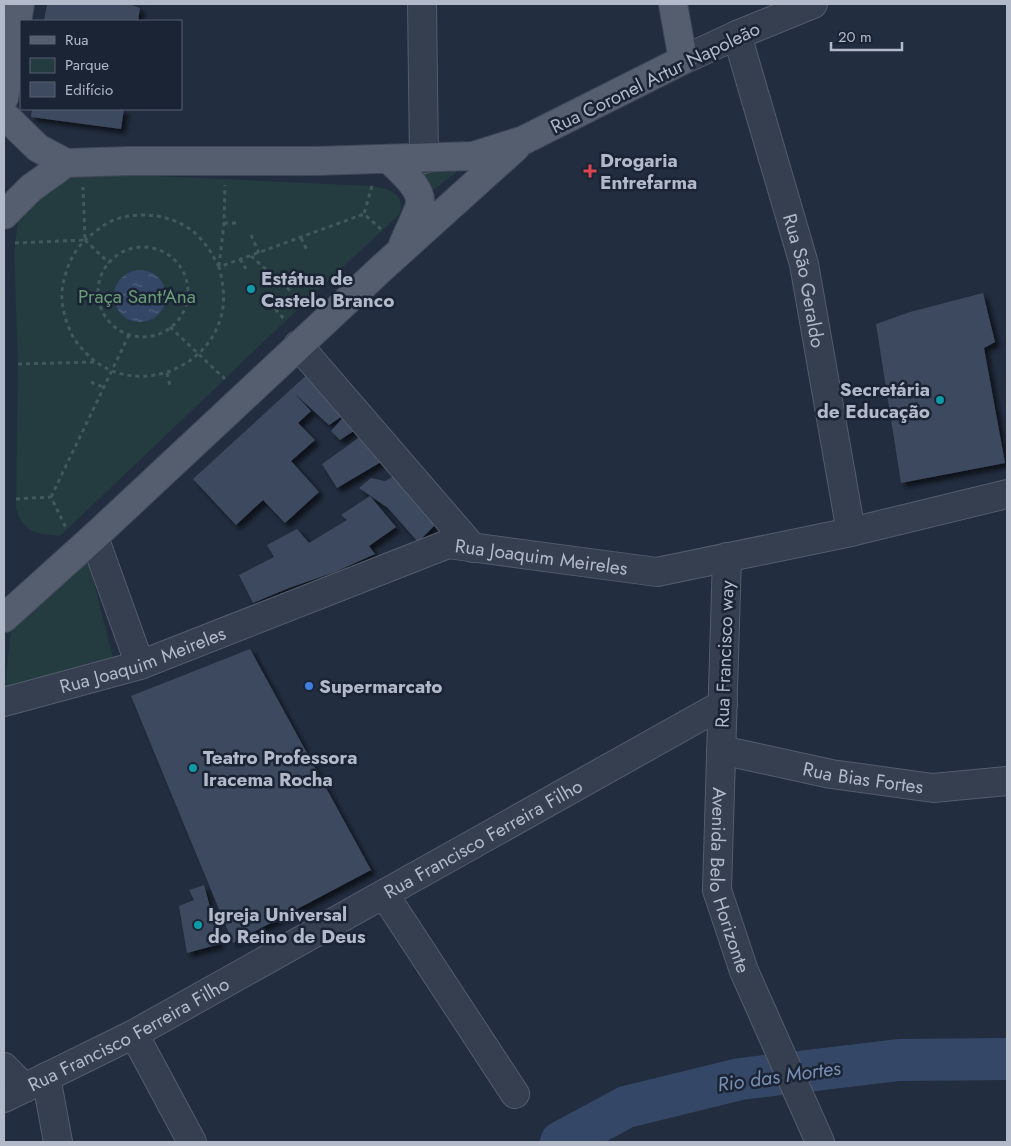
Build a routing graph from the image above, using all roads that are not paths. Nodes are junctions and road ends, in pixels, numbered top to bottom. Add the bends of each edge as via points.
1 (20, 4) edge
2 (422, 4) edge
3 (673, 4) edge
4 (813, 4) edge
5 (737, 35) junction
6 (9, 39) edge
7 (683, 60) junction
8 (4, 98) edge
9 (4, 115) edge
10 (524, 140) junction
11 (424, 159) junction
12 (390, 160) junction
13 (66, 163) junction
14 (4, 215) edge
15 (400, 251) junction
16 (298, 345) junction
17 (1007, 494) edge
18 (851, 532) junction
19 (94, 537) junction
20 (473, 548) junction
21 (727, 557) junction
22 (4, 618) edge
23 (140, 665) junction
24 (4, 702) edge
25 (723, 704) junction
26 (721, 750) junction
27 (1007, 781) edge
28 (384, 894) junction
29 (134, 1034) junction
30 (4, 1067) edge
31 (25, 1088) edge
32 (515, 1094) dead end
33 (58, 1142) edge
34 (192, 1142) edge
35 (820, 1142) edge

1 - 6 main road
2 - 11 street
3 - 7 main road
4 - 5 street, Rua Coronel Artur Napoleão
5 - 7 street, Rua Coronel Artur Napoleão
5 - 18 street, Rua São Geraldo via 804,264
6 - 8 main road
7 - 10 main road, Rua Coronel Artur Napoleão
9 - 13 main road via 38,148
10 - 11 main road via 473,156
10 - 15 main road
11 - 12 main road
12 - 13 main road
12 - 15 main road via 413,185 420,204
13 - 14 main road via 31,188
15 - 16 main road
16 - 19 main road
16 - 20 street
17 - 18 street, Rua Joaquim Meireles
18 - 21 street, Rua Joaquim Meireles
19 - 22 main road
19 - 23 street
20 - 21 street, Rua Joaquim Meireles via 657,572
20 - 23 street, Rua Joaquim Meireles via 448,544
21 - 25 street, Rua Francisco way
23 - 24 street, Rua Joaquim Meireles
25 - 26 street, Rua Francisco way
25 - 28 street, Rua Francisco Ferreira Filho
26 - 27 street, Rua Bias Fortes via 831,774 932,788
26 - 35 street, Avenida Belo Horizonte via 717,890 744,971
28 - 29 street, Rua Francisco Ferreira Filho
28 - 32 street
29 - 31 street, Rua Francisco Ferreira Filho
29 - 34 street
30 - 31 street
31 - 33 street

